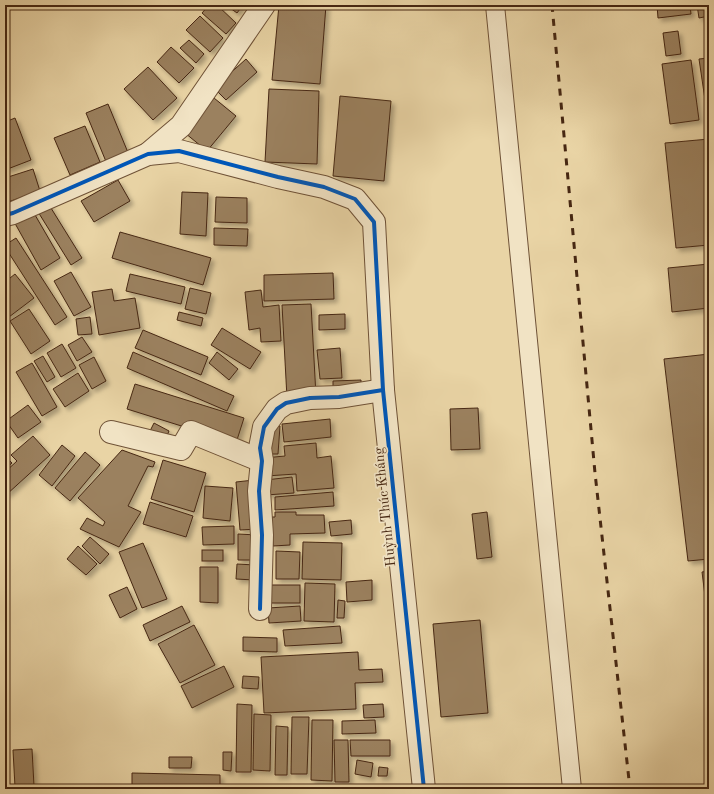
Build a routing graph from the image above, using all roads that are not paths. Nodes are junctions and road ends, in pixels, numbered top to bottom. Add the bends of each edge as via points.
1 (264, 5) edge
2 (495, 5) edge
3 (148, 154) junction
4 (5, 215) edge
5 (383, 390) junction
6 (112, 432) dead end
7 (262, 460) junction
8 (260, 609) dead end
9 (424, 789) edge
10 (572, 789) edge

1 - 3 street via 181,126
2 - 10 lane
3 - 4 street
3 - 5 street, Huỳnh Thúc Kháng via 179,151 324,187 355,199 374,222
5 - 7 street via 286,403 277,409 264,427 260,448
5 - 9 street, Huỳnh Thúc Kháng
6 - 7 street via 181,449 191,432
7 - 8 street via 259,491 262,535

